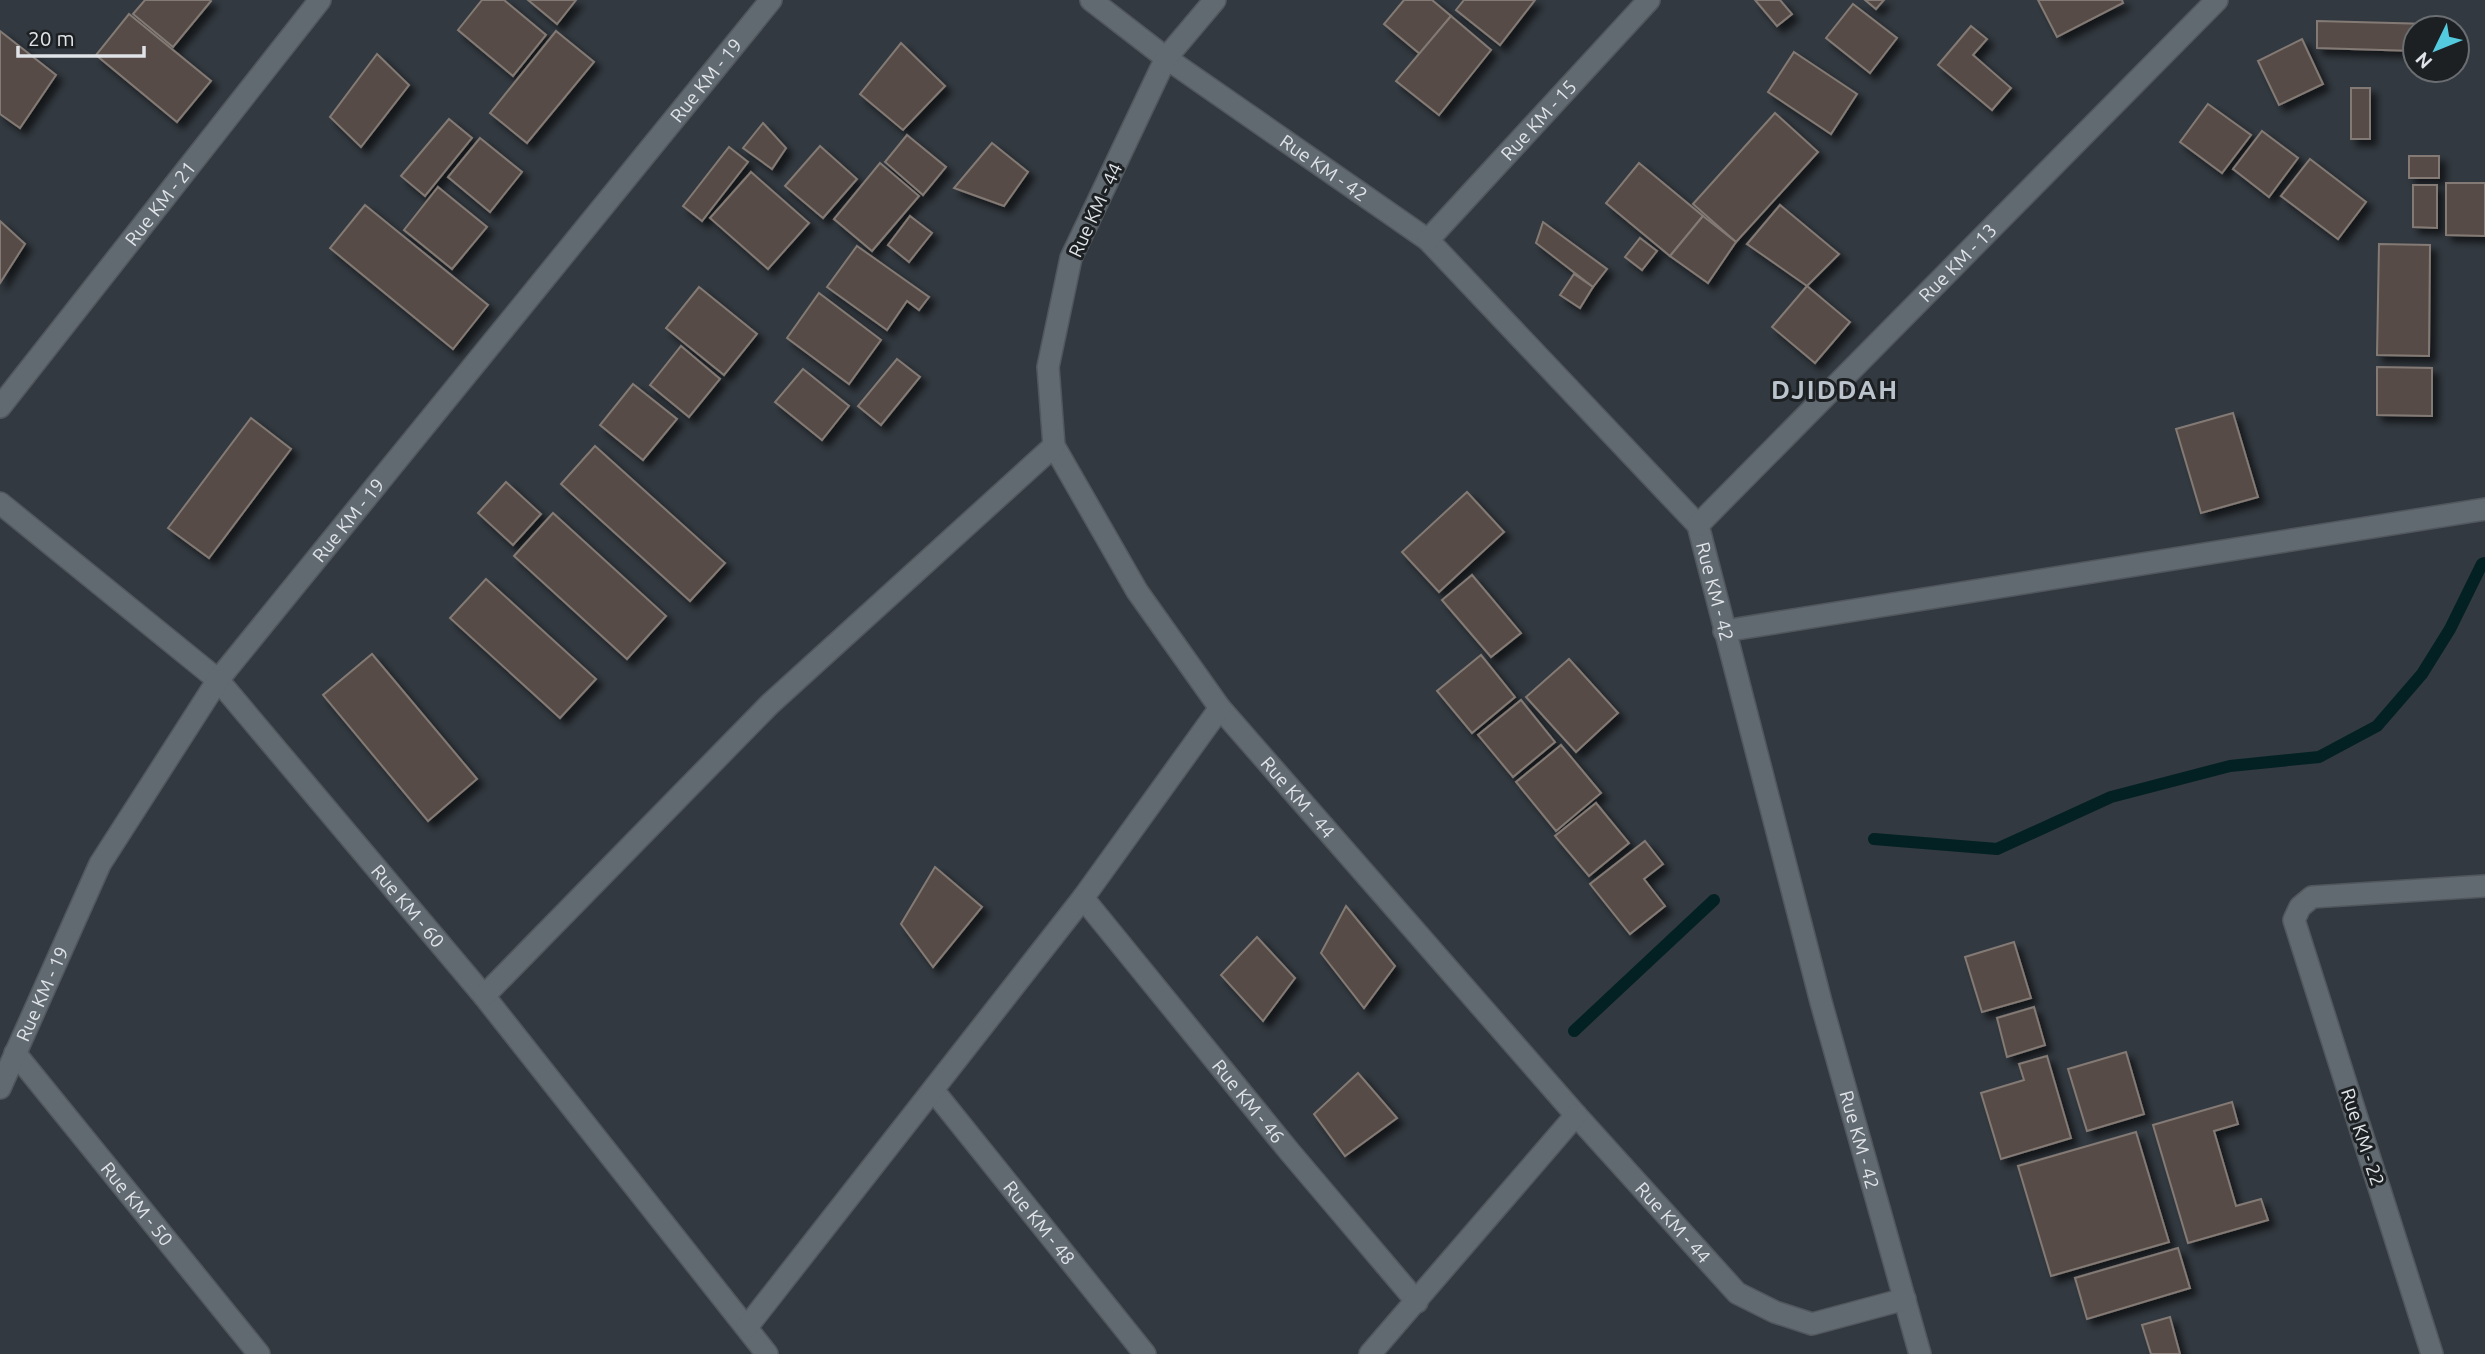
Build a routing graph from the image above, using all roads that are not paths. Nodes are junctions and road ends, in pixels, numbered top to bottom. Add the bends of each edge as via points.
1 (320, 0) edge
2 (771, 0) edge
3 (1091, 0) edge
4 (1215, 0) edge
5 (1649, 0) edge
6 (2217, 0) edge
7 (1166, 58) junction
8 (1428, 240) junction
9 (0, 407) edge
10 (1055, 446) junction
11 (0, 503) edge
12 (2485, 509) edge
13 (1698, 525) junction
14 (1724, 631) junction
15 (218, 680) junction
16 (1220, 708) junction
17 (2485, 886) edge
18 (1083, 898) junction
19 (484, 996) junction
20 (15, 1053) junction
21 (0, 1088) edge
22 (933, 1090) junction
23 (1576, 1115) junction
24 (1905, 1299) junction
25 (1417, 1302) junction
26 (747, 1327) junction
27 (259, 1354) edge
28 (767, 1354) edge
29 (1145, 1354) edge
30 (1370, 1354) edge
31 (1920, 1354) edge
32 (2432, 1354) edge

1 - 9 street, Rue KM - 21
2 - 15 street, Rue KM - 19
3 - 7 street, Rue KM - 42
4 - 7 street, Rue KM - 44
5 - 8 street, Rue KM - 15
6 - 13 street, Rue KM - 13
7 - 8 street, Rue KM - 42
7 - 10 street, Rue KM - 44 via 1071,257 1048,366
8 - 13 street, Rue KM - 42
10 - 16 street, Rue KM - 44 via 1136,591
10 - 19 street via 770,704
11 - 15 street, Rue KM - 60
12 - 14 street
13 - 14 street, Rue KM - 42
14 - 24 street, Rue KM - 42
15 - 19 street, Rue KM - 60
15 - 20 street, Rue KM - 19 via 100,864
16 - 18 street
16 - 23 street, Rue KM - 44
17 - 32 street, Rue KM - 22 via 2312,897 2294,920
18 - 22 street
18 - 25 street, Rue KM - 46
19 - 26 street, Rue KM - 60
20 - 21 street, Rue KM - 19
20 - 27 street, Rue KM - 50
22 - 26 street
22 - 29 street, Rue KM - 48
23 - 24 street, Rue KM - 44 via 1737,1293 1812,1324
23 - 25 street
24 - 31 street, Rue KM - 42
25 - 30 street
26 - 28 street, Rue KM - 60

